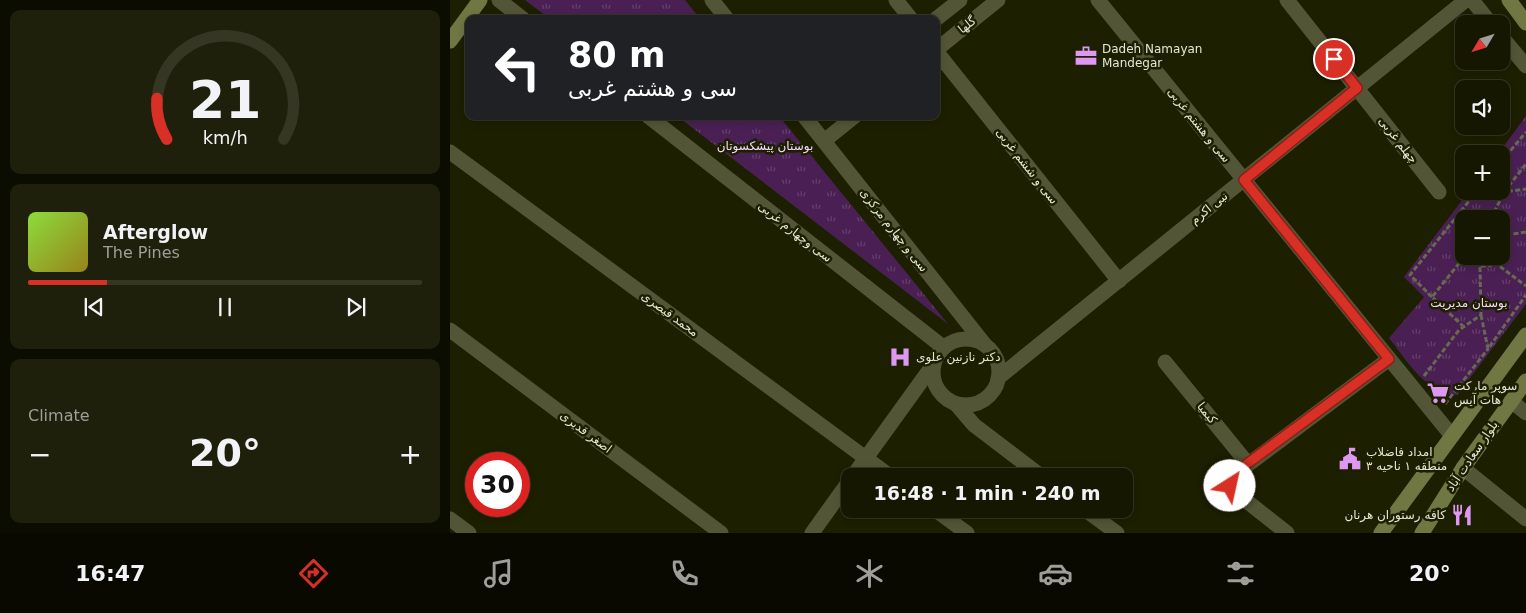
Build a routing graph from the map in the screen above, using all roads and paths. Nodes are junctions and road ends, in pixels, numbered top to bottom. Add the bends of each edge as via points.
1 (480, 0) edge
2 (499, 0) edge
3 (712, 0) edge
4 (896, 0) edge
5 (960, 0) edge
6 (998, 0) edge
7 (1098, 0) edge
8 (1287, 0) edge
9 (1466, 0) edge
10 (1472, 0) edge
11 (1508, 0) edge
12 (469, 15) edge
13 (518, 15) edge
14 (724, 15) edge
15 (908, 15) edge
16 (1484, 15) edge
17 (940, 16) edge
18 (465, 20) edge
19 (1526, 22) edge
20 (450, 41) edge
21 (1510, 47) edge
22 (940, 48) edge
23 (940, 56) edge
24 (1526, 66) edge
25 (1357, 88) junction
26 (653, 120) edge
27 (809, 120) edge
28 (850, 120) edge
29 (1526, 132) edge
30 (824, 142) junction
31 (1510, 151) edge
32 (450, 152) edge
33 (1526, 164) edge
34 (1244, 180) junction
35 (1510, 182) edge
36 (1526, 189) edge
37 (1510, 190) edge
38 (1439, 192) dead end
39 (1470, 200) edge
40 (1526, 232) edge
41 (1510, 234) edge
42 (1458, 265) edge
43 (1491, 265) edge
44 (1498, 265) edge
45 (1480, 266) joint
46 (1119, 281) junction
47 (1526, 286) edge
48 (1526, 295) edge
49 (1432, 298) junction
50 (1481, 315) junction
51 (1464, 327) junction
52 (450, 330) edge
53 (1526, 335) edge
54 (984, 344) junction
55 (943, 347) junction
56 (1488, 349) junction
57 (1389, 359) junction
58 (1165, 362) dead end
59 (933, 365) junction
60 (998, 378) junction
61 (1526, 382) edge
62 (1414, 390) junction
63 (1511, 401) junction
64 (956, 404) junction
65 (1526, 413) edge
66 (1435, 416) junction
67 (1452, 436) junction
68 (866, 458) junction
69 (1248, 464) junction
70 (859, 468) edge
71 (879, 468) edge
72 (1031, 468) edge
73 (1463, 468) junction
74 (841, 493) edge
75 (946, 518) edge
76 (1096, 518) edge
77 (450, 519) edge
78 (1526, 519) edge
79 (469, 533) edge
80 (721, 533) edge
81 (812, 533) edge
82 (967, 533) edge
83 (1117, 533) edge
84 (1287, 533) edge
85 (1381, 533) edge
86 (1422, 533) edge

1 - 12 main road
2 - 13 street
3 - 14 street
4 - 15 street
5 - 17 street, گلها
6 - 22 street, گلها
7 - 34 street, سی و هشتم غربی
8 - 25 street, چهلم غربی
9 - 25 street, نبی اکرم
10 - 16 street
11 - 19 main road
18 - 20 main road
21 - 24 street
23 - 46 street, سی و ششم غربی
25 - 34 street, نبی اکرم
25 - 38 street, چهلم غربی
26 - 55 street, سی وچهارم غربی
27 - 30 street, سی و چهارم مرکزی
28 - 30 street
29 - 31 path
30 - 54 street, سی و چهارم مرکزی
32 - 68 street, محمد قیصری
33 - 35 path
34 - 46 street, نبی اکرم
34 - 57 street, سی و هشتم غربی
36 - 37 path
39 - 49 path via 1410,275
40 - 41 path
42 - 49 path
43 - 45 path
44 - 47 path
45 - 50 path
46 - 60 street, نبی اکرم
48 - 56 path
49 - 51 path
50 - 51 path
50 - 56 path
51 - 62 path
52 - 80 street, اصغر قدیری
53 - 67 main road
54 - 55 street via 963,339
54 - 60 street via 998,363
55 - 59 street
56 - 66 path
57 - 62 street, سی و هشتم غربی
57 - 69 street
58 - 69 street, کیمیا
59 - 64 street via 932,376 940,394
59 - 68 street
60 - 64 street via 993,392 986,399 966,406
61 - 63 main road, بلوار سعادت آباد
62 - 66 street, سی و هشتم غربی
63 - 65 street
63 - 73 main road, بلوار سعادت آباد
64 - 72 street via 974,425
66 - 67 street, سی و هشتم غربی
67 - 85 main road
68 - 70 street
68 - 71 street, محمد قیصری
69 - 84 street via 1230,478 1230,486
73 - 78 street
73 - 86 main road, بلوار سعادت آباد
74 - 81 street
75 - 82 street
76 - 83 street
77 - 79 street

